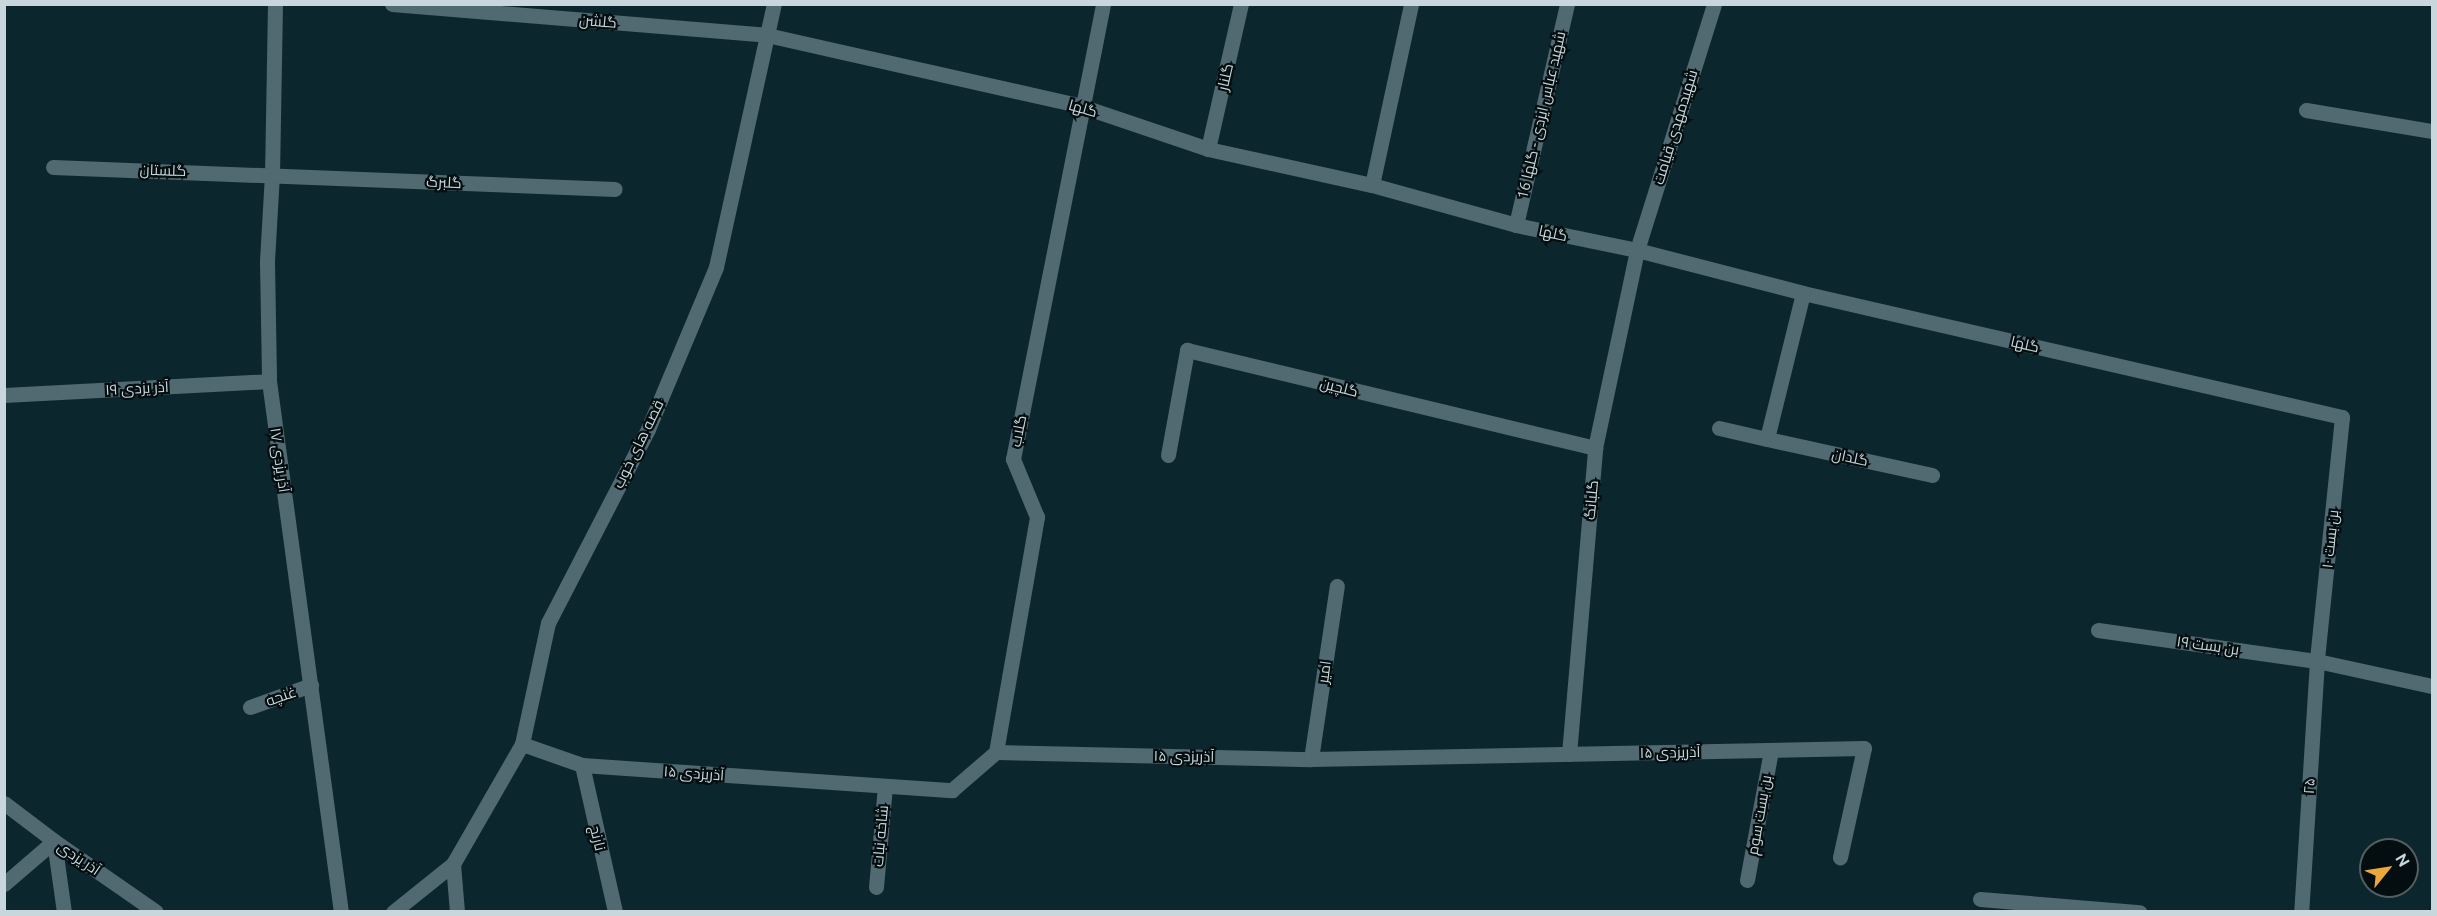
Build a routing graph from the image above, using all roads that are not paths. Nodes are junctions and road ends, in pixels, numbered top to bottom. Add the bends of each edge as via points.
1 (275, 4) edge
2 (392, 4) edge
3 (774, 4) edge
4 (1103, 4) edge
5 (1241, 4) edge
6 (1411, 4) edge
7 (1567, 4) edge
8 (1714, 4) edge
9 (483, 8) edge
10 (767, 35) junction
11 (1081, 106) junction
12 (2306, 110) dead end
13 (2433, 131) edge
14 (1208, 148) junction
15 (53, 167) dead end
16 (272, 174) junction
17 (1372, 185) junction
18 (615, 189) dead end
19 (1516, 225) junction
20 (1637, 250) junction
21 (1803, 293) junction
22 (269, 381) junction
23 (4, 395) edge
24 (2342, 417) joint
25 (1719, 428) dead end
26 (1767, 439) junction
27 (1595, 448) junction
28 (1168, 454) dead end
29 (1932, 475) dead end
30 (1336, 586) dead end
31 (2098, 630) dead end
32 (2317, 661) junction
33 (311, 686) junction
34 (2433, 686) edge
35 (250, 707) dead end
36 (522, 744) junction
37 (1771, 750) junction
38 (996, 752) junction
39 (1569, 754) junction
40 (1311, 759) junction
41 (582, 765) junction
42 (885, 786) junction
43 (4, 802) edge
44 (54, 841) junction
45 (1840, 857) dead end
46 (453, 864) junction
47 (1747, 880) dead end
48 (4, 885) edge
49 (876, 887) dead end
50 (1980, 899) dead end
51 (64, 912) edge
52 (156, 912) edge
53 (341, 912) edge
54 (393, 912) edge
55 (457, 912) edge
56 (615, 912) edge
57 (2139, 912) edge
58 (2301, 912) edge

1 - 16 street, آذر یزدی ۱۷
2 - 9 street, گلشن
3 - 10 street, قصه های خوب
4 - 11 street, گلاب
5 - 14 street, گلنار
6 - 17 street
7 - 19 street, شهید عباس ایزدی - گلها 16
8 - 20 street, شهیدمهدی قیامت
9 - 10 street, گلشن
10 - 11 street, گلها
10 - 36 street, قصه های خوب via 716,267 648,429 548,623
11 - 14 street, گلها
11 - 38 street, گلاب via 1013,459 1037,517
12 - 13 street
14 - 17 street, گلها
15 - 16 street, گلستان
16 - 18 street, گلبرگ
16 - 22 street, آذر یزدی ۱۷ via 267,262
17 - 19 street, گلها
19 - 20 street, گلها
20 - 21 street, گلها
20 - 27 street, گلبانگ
21 - 24 street, گلها
21 - 26 street
22 - 23 street, آذر یزدی ۱۹
22 - 33 street, آذر یزدی ۱۷
24 - 32 street, بن بست ۱۰
25 - 26 street, گلدان
26 - 29 street, گلدان
27 - 28 street, گلچین via 1187,350
27 - 39 street, گلبانگ
30 - 40 street, امیر
31 - 32 street, بن بست ۱۹
32 - 34 street, بن بست ۱۹
32 - 58 street, ۲۵
33 - 35 street, غنچه
33 - 53 street, آذر یزدی ۱۷
36 - 41 street, ۱۵ آذریزدی
36 - 46 street, قصه های خوب
37 - 39 street, ۱۵ آذریزدی
37 - 45 street, ۱۵ آذریزدی via 1864,748
37 - 47 street, بن بست سوم
38 - 40 street, ۱۵ آذریزدی
38 - 42 street, ۱۵ آذریزدی via 952,790
39 - 40 street, ۱۵ آذریزدی
41 - 42 street, ۱۵ آذریزدی
41 - 56 street, نارنج
42 - 49 street, شاخه نبات
43 - 44 street, آذر یزدی
44 - 48 street
44 - 51 street
44 - 52 street, آذر یزدی
46 - 54 street, قصه های خوب
46 - 55 street
50 - 57 street

